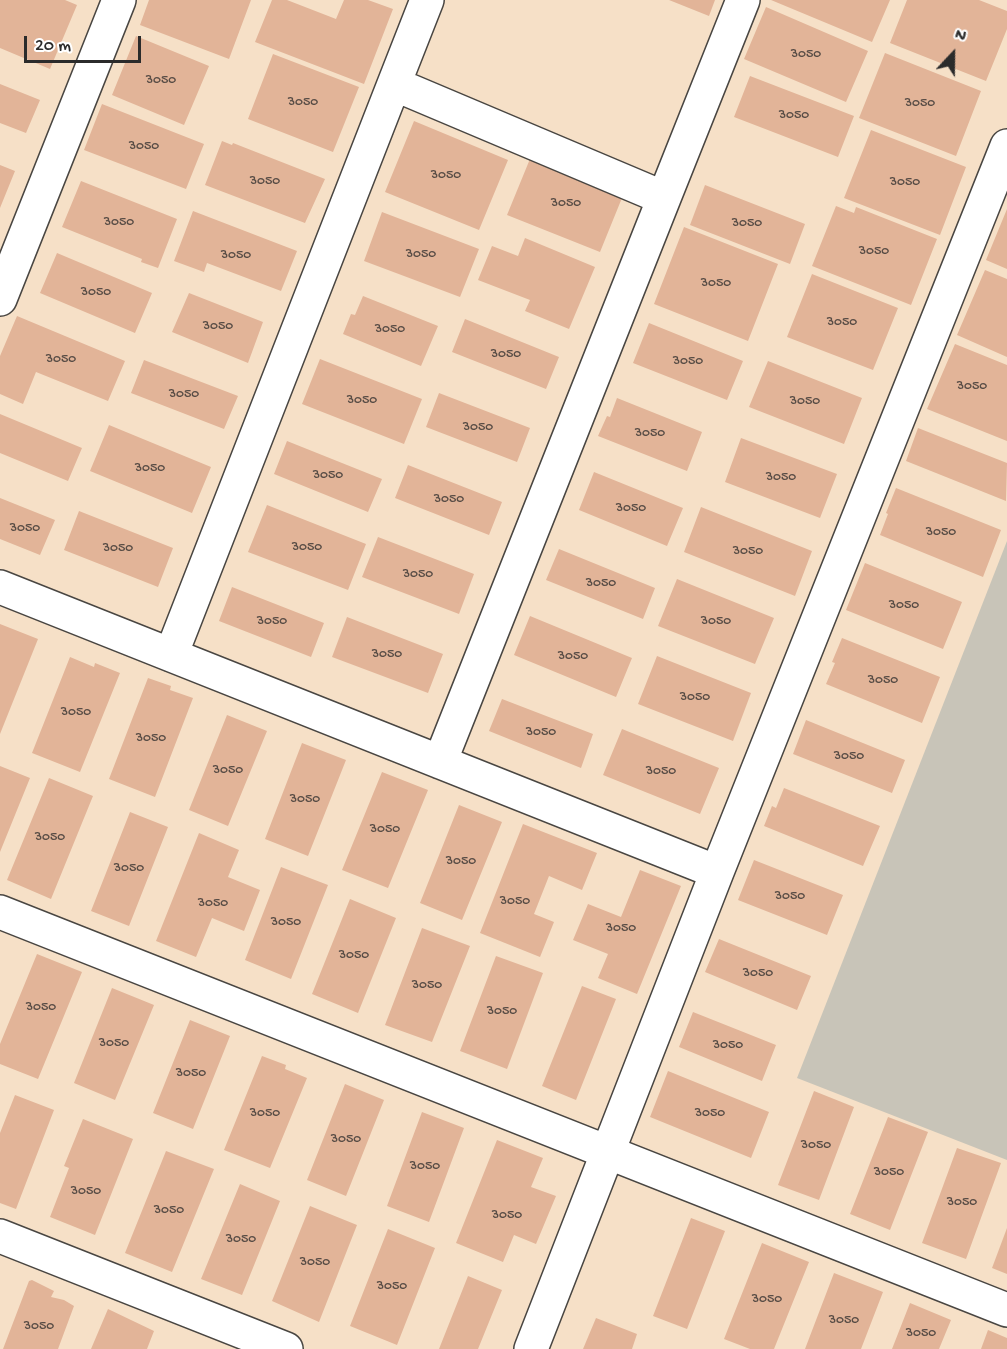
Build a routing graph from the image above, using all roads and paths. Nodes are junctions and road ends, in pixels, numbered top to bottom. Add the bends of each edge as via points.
1 (119, 0) edge
2 (427, 0) edge
3 (743, 0) edge
4 (394, 84) junction
5 (1007, 146) edge
6 (664, 198) junction
7 (0, 299) edge
8 (0, 587) edge
9 (171, 655) junction
10 (441, 762) junction
11 (717, 872) junction
12 (0, 912) edge
13 (609, 1153) junction
14 (0, 1236) edge
15 (1007, 1310) edge
16 (286, 1349) edge
17 (531, 1349) edge

1 - 7 lane
2 - 4 lane
3 - 6 lane
4 - 6 lane
4 - 9 lane
5 - 11 lane
6 - 10 lane
8 - 9 lane
9 - 10 lane
10 - 11 lane
11 - 13 lane
12 - 13 lane
13 - 15 lane
13 - 17 lane
14 - 16 lane

